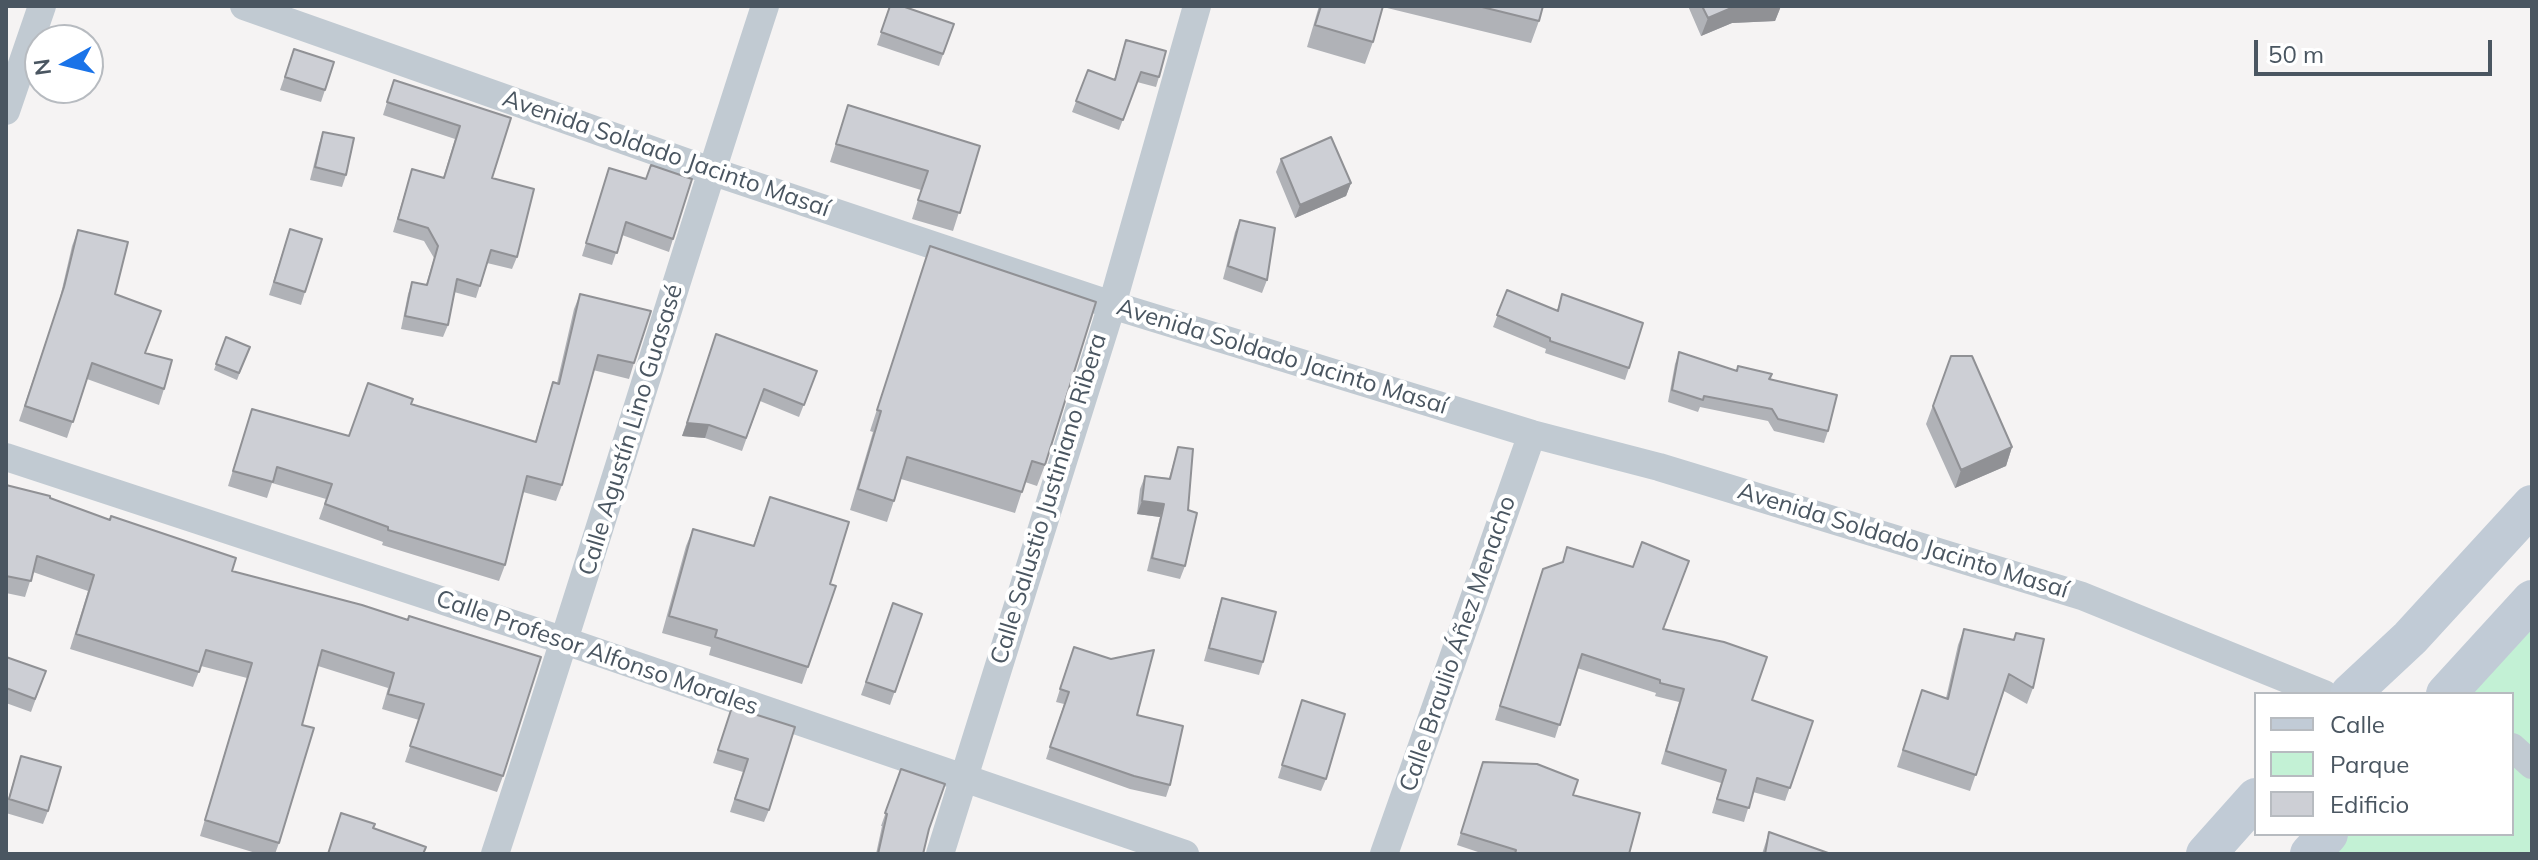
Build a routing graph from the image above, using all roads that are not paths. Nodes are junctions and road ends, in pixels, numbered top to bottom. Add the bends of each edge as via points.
1 (42, 6) edge
2 (244, 6) edge
3 (765, 6) edge
4 (1197, 6) edge
5 (6, 111) edge
6 (711, 171) junction
7 (1112, 305) junction
8 (1532, 434) junction
9 (6, 457) edge
10 (2532, 505) edge
11 (2532, 600) edge
12 (565, 641) junction
13 (2319, 692) edge
14 (2352, 692) edge
15 (2450, 692) edge
16 (2514, 749) edge
17 (2532, 765) edge
18 (963, 777) junction
19 (2254, 800) edge
20 (2326, 836) edge
21 (495, 854) edge
22 (940, 854) edge
23 (1185, 854) edge
24 (1384, 854) edge
25 (2206, 854) edge
26 (2310, 854) edge

1 - 5 street
2 - 6 street, Avenida Soldado Jacinto Masaí
3 - 6 street, Calle Agustín Lino Guasasé
4 - 7 street, Calle Salustio Justiniano Ribera
6 - 7 street, Avenida Soldado Jacinto Masaí
6 - 12 street, Calle Agustín Lino Guasasé
7 - 8 street, Avenida Soldado Jacinto Masaí
7 - 18 street, Calle Salustio Justiniano Ribera
8 - 13 street, Avenida Soldado Jacinto Masaí via 1659,467 2082,596
8 - 24 street, Calle Braulio Áñez Menacho
9 - 12 street, Calle Profesor Alfonso Morales
10 - 14 main road via 2410,638
11 - 15 main road
12 - 18 street, Calle Profesor Alfonso Morales
12 - 21 street, Calle Agustín Lino Guasasé
16 - 17 street
18 - 22 street, Calle Salustio Justiniano Ribera
18 - 23 street, Calle Profesor Alfonso Morales
19 - 25 main road
20 - 26 main road

